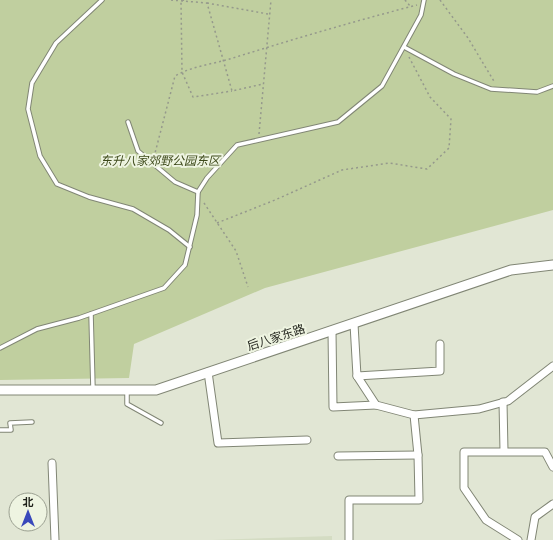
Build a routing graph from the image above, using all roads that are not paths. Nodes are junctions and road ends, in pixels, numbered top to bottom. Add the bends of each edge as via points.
1 (102, 0) edge
2 (424, 2) edge
3 (404, 47) junction
4 (553, 86) edge
5 (128, 122) dead end
6 (198, 192) junction
7 (190, 247) junction
8 (553, 265) edge
9 (91, 314) junction
10 (354, 324) junction
11 (332, 331) junction
12 (440, 344) dead end
13 (0, 348) edge
14 (553, 366) edge
15 (208, 372) junction
16 (357, 376) junction
17 (0, 390) edge
18 (93, 390) junction
19 (127, 390) junction
20 (503, 402) junction
21 (376, 405) junction
22 (414, 415) junction
23 (32, 422) dead end
24 (161, 423) dead end
25 (0, 430) edge
26 (307, 440) dead end
27 (504, 451) junction
28 (418, 455) junction
29 (338, 456) dead end
30 (52, 463) dead end
31 (553, 467) edge
32 (553, 504) edge
33 (55, 540) edge
34 (349, 540) edge
35 (518, 540) edge
36 (531, 540) edge

1 - 7 lane via 56,43 32,83 28,109 40,156 57,184 89,197 133,209 169,230
2 - 3 lane via 422,14
3 - 4 lane via 454,74 491,89 536,92
3 - 6 lane via 382,86 338,122 237,145 207,178
5 - 6 lane via 138,151 175,182
6 - 7 lane via 197,215
7 - 9 lane via 185,266 164,288
8 - 10 street, 后八家东路 via 511,270
9 - 13 lane via 37,329
9 - 18 lane
10 - 11 street, 后八家东路
10 - 16 street
11 - 15 street, 后八家东路
11 - 21 street via 333,407
12 - 16 street via 440,371
14 - 20 street via 508,401
15 - 19 street, 后八家东路 via 156,390
15 - 26 street via 218,443
16 - 21 street
17 - 18 street, 后八家东路
18 - 19 street, 后八家东路
19 - 24 lane via 127,404
20 - 22 street via 479,409
20 - 27 street
21 - 22 street
22 - 28 street
23 - 25 lane via 10,423 11,430
27 - 31 street via 545,452
27 - 35 street via 464,452 464,488 486,520
28 - 29 street
28 - 34 street via 419,500 349,500
30 - 33 street
32 - 36 street via 535,517

